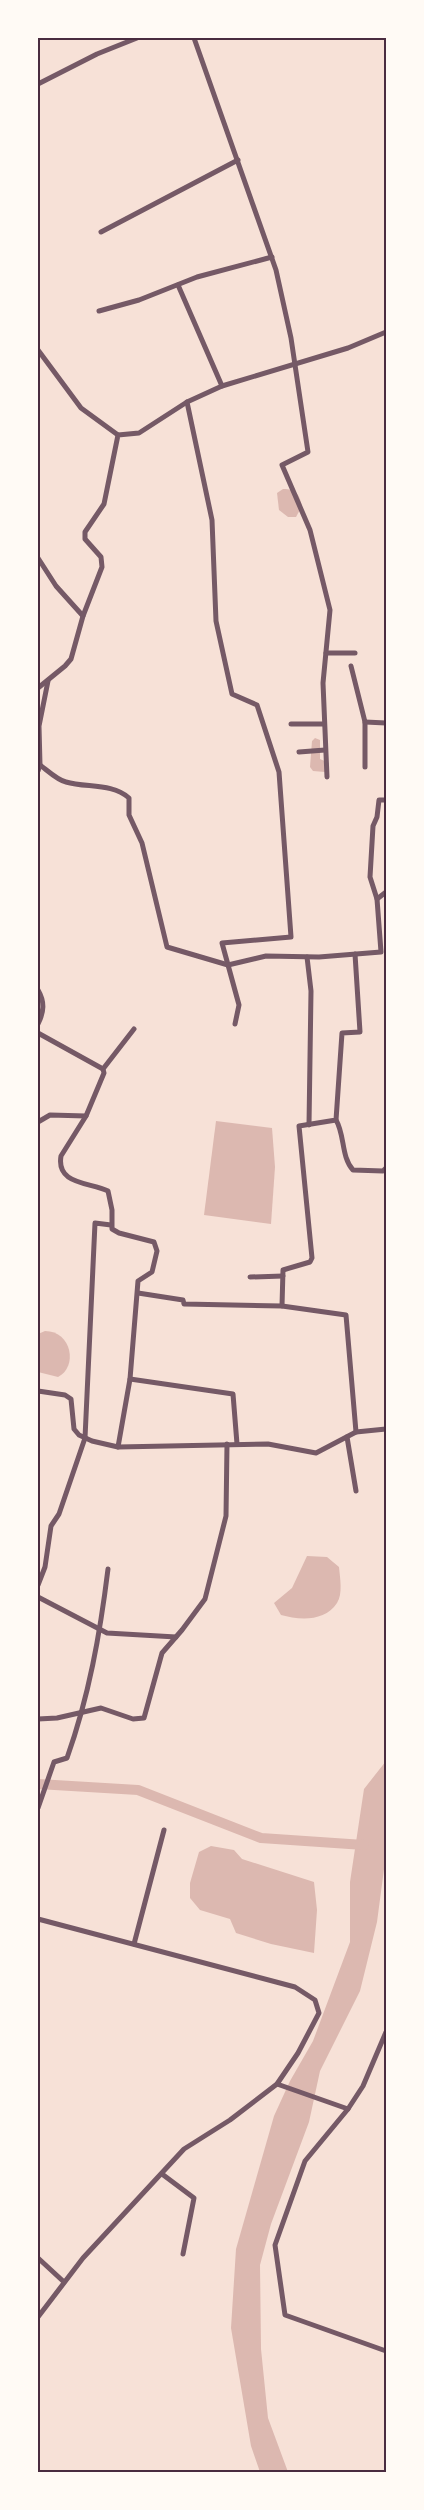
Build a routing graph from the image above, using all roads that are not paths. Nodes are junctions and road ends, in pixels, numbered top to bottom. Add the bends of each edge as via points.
1 (137, 38) edge
2 (194, 38) edge
3 (130, 39) edge
4 (38, 84) edge
5 (238, 160) junction
6 (101, 232) dead end
7 (272, 257) junction
8 (178, 285) junction
9 (99, 311) dead end
10 (386, 332) edge
11 (38, 350) edge
12 (295, 365) junction
13 (222, 386) junction
14 (187, 402) junction
15 (118, 435) junction
16 (38, 558) edge
17 (83, 616) junction
18 (326, 653) junction
19 (355, 653) dead end
20 (351, 666) dead end
21 (48, 681) junction
22 (38, 688) edge
23 (365, 722) junction
24 (386, 723) edge
25 (291, 724) dead end
26 (324, 724) junction
27 (325, 750) junction
28 (299, 752) dead end
29 (40, 765) junction
30 (365, 767) dead end
31 (38, 771) edge
32 (327, 777) dead end
33 (386, 800) edge
34 (386, 892) edge
35 (376, 899) junction
36 (356, 954) junction
37 (307, 957) junction
38 (228, 965) junction
39 (38, 990) edge
40 (38, 1024) edge
41 (235, 1024) dead end
42 (134, 1029) dead end
43 (38, 1033) edge
44 (103, 1069) junction
45 (86, 1116) junction
46 (336, 1120) junction
47 (38, 1122) edge
48 (309, 1124) junction
49 (386, 1168) edge
50 (111, 1225) junction
51 (282, 1276) junction
52 (250, 1278) dead end
53 (138, 1293) junction
54 (282, 1306) junction
55 (130, 1379) junction
56 (38, 1391) edge
57 (386, 1429) edge
58 (356, 1432) junction
59 (347, 1437) junction
60 (85, 1438) junction
61 (227, 1444) junction
62 (237, 1444) junction
63 (118, 1447) junction
64 (356, 1491) dead end
65 (108, 1569) dead end
66 (38, 1585) edge
67 (38, 1597) edge
68 (101, 1630) junction
69 (176, 1637) junction
70 (84, 1712) junction
71 (38, 1719) edge
72 (38, 1808) edge
73 (164, 1830) dead end
74 (38, 1919) edge
75 (134, 1944) junction
76 (386, 2032) edge
77 (277, 2084) junction
78 (348, 2109) junction
79 (162, 2174) junction
80 (183, 2254) dead end
81 (38, 2258) edge
82 (64, 2282) junction
83 (38, 2316) edge
84 (386, 2351) edge

1 - 3 street
2 - 5 street
3 - 4 street
5 - 6 street
5 - 7 street
7 - 8 street
7 - 12 street
8 - 9 street
8 - 13 street
10 - 12 street
11 - 15 street via 81,408
12 - 13 street
12 - 18 street via 308,452 282,465 310,530 330,610
13 - 14 street
14 - 15 street via 139,433
14 - 38 street via 212,520 218,630 232,694 257,705 279,772 285,854 291,937 222,942
15 - 17 street via 104,504 85,532 85,539 101,557 102,566
16 - 17 street via 56,586
17 - 21 street via 71,659
18 - 19 street
18 - 26 street
20 - 23 street
21 - 22 street
21 - 29 street via 39,726
23 - 24 street
23 - 30 street
25 - 26 street
26 - 27 street
27 - 28 street
27 - 32 street
29 - 31 street
29 - 38 street via 64,782 102,787 129,798 128,815 142,843 167,947
33 - 35 street via 379,800 372,826 370,877
34 - 35 street
35 - 36 street via 381,952
36 - 37 street
36 - 46 street via 360,1032 342,1033
37 - 38 street via 266,956
37 - 48 street via 311,991
38 - 41 street via 239,1005
39 - 40 street via 43,1013
42 - 44 street
43 - 44 street
44 - 45 street
45 - 47 street via 50,1115
45 - 50 street via 61,1156 61,1170 67,1177 108,1190
46 - 48 street
46 - 49 street via 348,1164 353,1170 382,1171
48 - 51 street via 299,1126 312,1258 310,1262 285,1268
50 - 53 street via 119,1233 154,1242 157,1251 155,1265 152,1272 139,1279
50 - 60 street via 95,1223
51 - 52 street
51 - 54 street
53 - 54 street via 183,1300 184,1304
53 - 55 street
54 - 58 street via 346,1315
55 - 62 street via 233,1394
55 - 63 street
56 - 60 street via 71,1399 74,1429
57 - 58 street
58 - 59 street
59 - 62 street via 316,1453 268,1444
59 - 64 street
60 - 63 street
60 - 66 street via 59,1514 51,1526 45,1567
61 - 62 street
61 - 63 street
61 - 69 street via 226,1516 205,1599
65 - 68 street
67 - 68 street
68 - 69 street
68 - 70 street
69 - 70 street via 162,1653 144,1718 133,1719 101,1708
70 - 71 street
70 - 72 street via 67,1758 54,1762
73 - 75 street
74 - 75 street
75 - 77 street via 295,1987 314,2000 319,2013
76 - 78 street via 363,2086
77 - 78 street
77 - 79 street via 230,2120 184,2149
78 - 84 street via 305,2160 275,2245 284,2315
79 - 80 street via 194,2198
79 - 82 street via 82,2258
81 - 82 street
82 - 83 street

